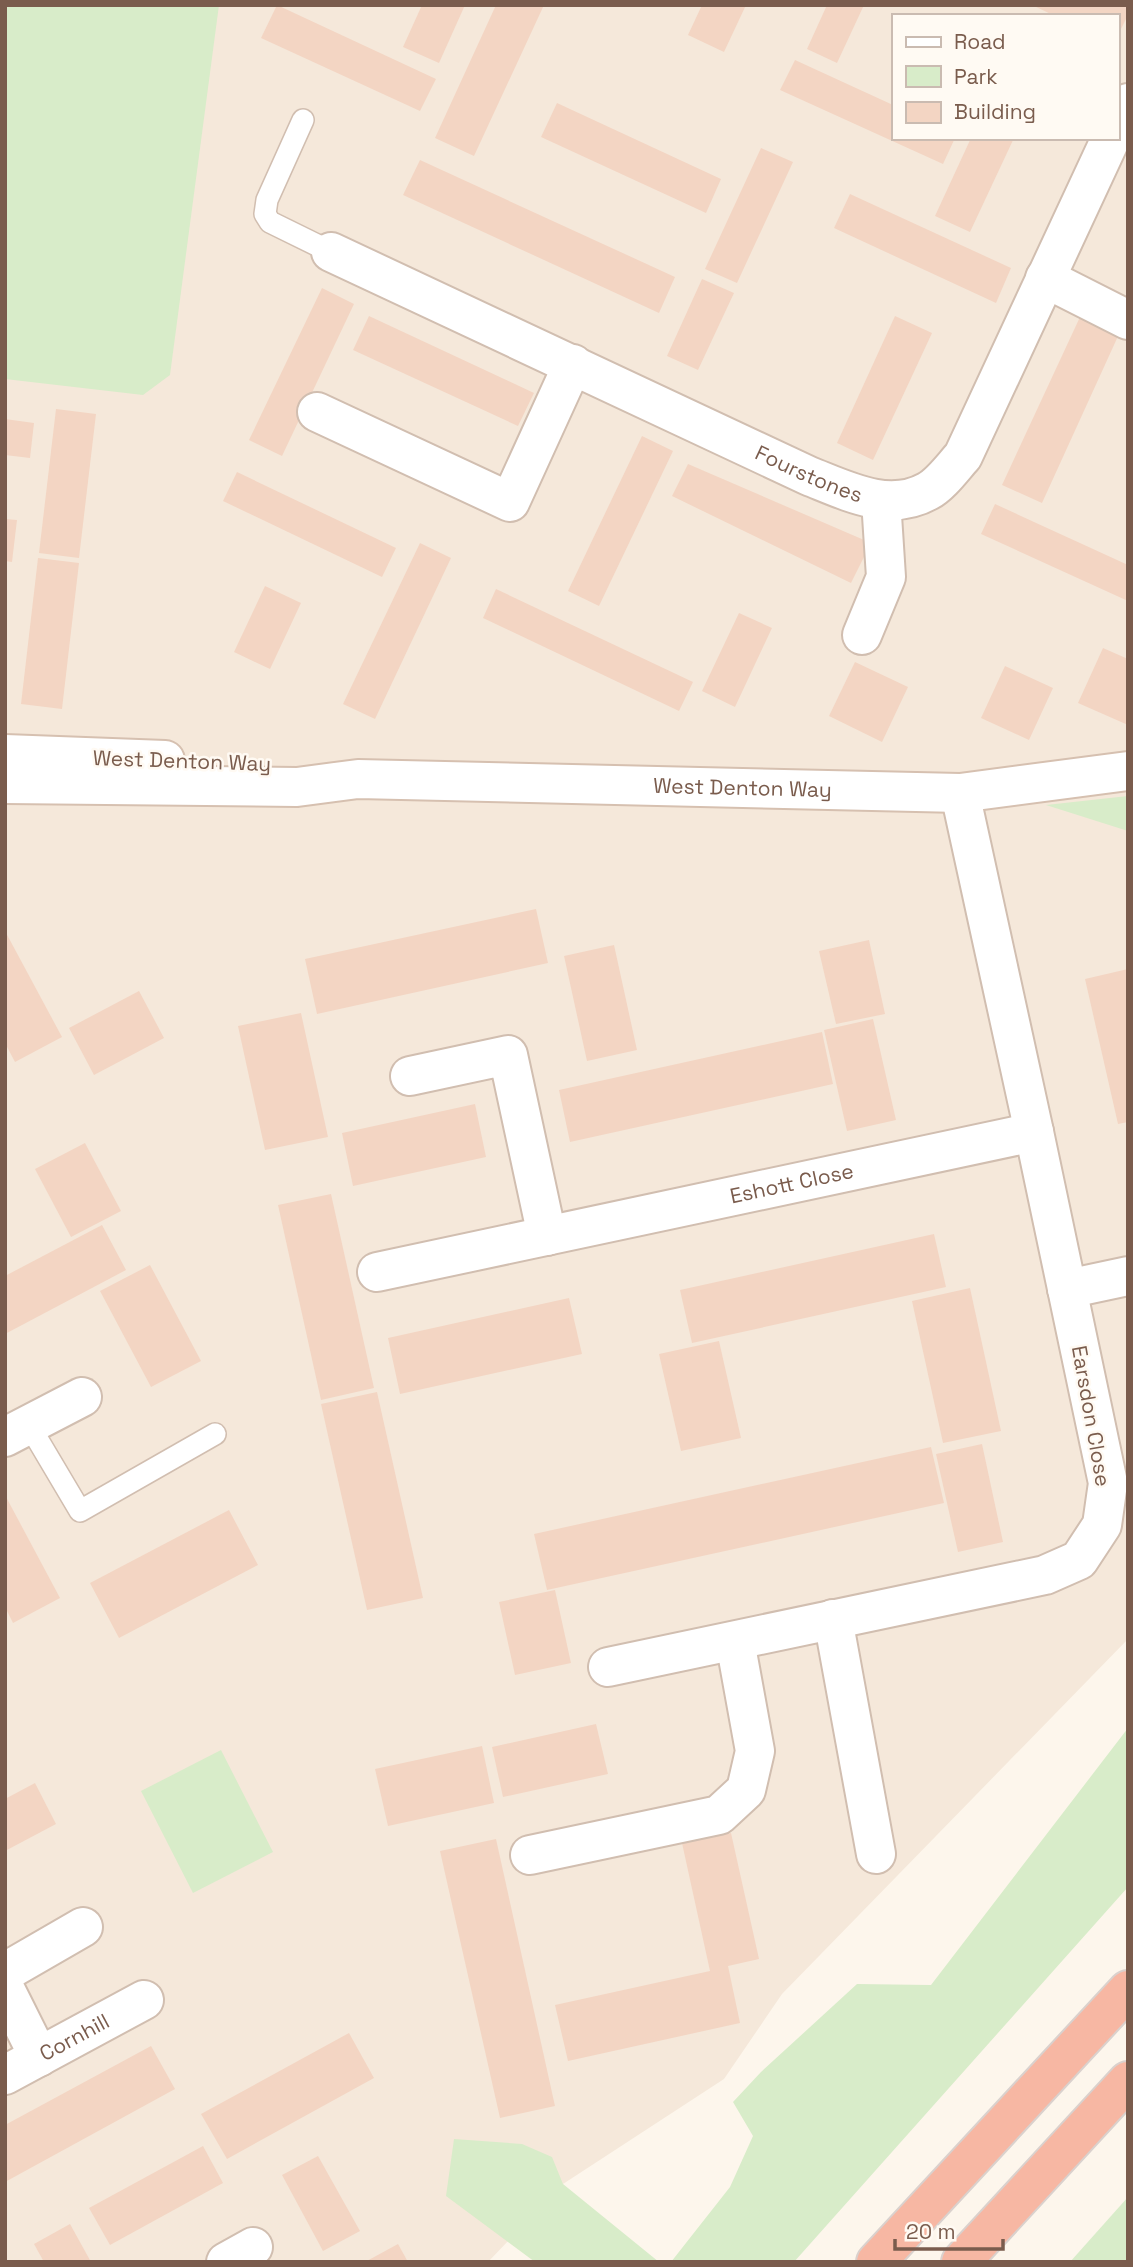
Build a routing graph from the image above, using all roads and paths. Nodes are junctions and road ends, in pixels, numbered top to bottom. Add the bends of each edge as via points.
1 (1128, 103) edge
2 (303, 120) dead end
3 (1119, 121) edge
4 (1110, 140) edge
5 (331, 252) joint
6 (1045, 278) junction
7 (1128, 320) edge
8 (573, 364) junction
9 (317, 412) dead end
10 (881, 499) junction
11 (862, 635) dead end
12 (5, 754) edge
13 (1128, 771) edge
14 (358, 779) junction
15 (5, 784) edge
16 (960, 793) junction
17 (410, 1076) dead end
18 (1034, 1132) junction
19 (547, 1236) junction
20 (377, 1272) dead end
21 (1128, 1276) edge
22 (1067, 1289) junction
23 (82, 1397) dead end
24 (17, 1431) edge
25 (215, 1434) dead end
26 (833, 1619) junction
27 (735, 1641) junction
28 (608, 1667) dead end
29 (876, 1854) dead end
30 (530, 1855) dead end
31 (83, 1927) dead end
32 (5, 1972) edge
33 (5, 1989) edge
34 (1128, 1990) edge
35 (144, 2000) dead end
36 (38, 2057) junction
37 (5, 2075) edge
38 (1128, 2081) edge
39 (876, 2262) edge
40 (961, 2262) edge

1 - 3 street
2 - 5 lane via 264,214 270,222
4 - 6 street, Fourstones
5 - 8 street, Fourstones
6 - 7 street
6 - 10 street, Fourstones via 962,456 930,491 895,502
8 - 9 street via 510,502
8 - 10 street, Fourstones via 809,476 860,496
10 - 11 street via 886,577
12 - 14 street, West Denton Way via 300,766
13 - 16 street, West Denton Way
14 - 15 street, West Denton Way via 297,787
14 - 16 street, West Denton Way
16 - 18 street, Earsdon Close
17 - 19 street via 508,1055
18 - 19 street, Eshott Close
18 - 22 street, Earsdon Close
19 - 20 street, Eshott Close
21 - 22 street
22 - 26 street, Earsdon Close via 1108,1483 1102,1525 1079,1560 1045,1575
23 - 24 street
24 - 25 lane via 80,1511
26 - 27 street, Earsdon Close
26 - 29 street
27 - 28 street, Earsdon Close
27 - 30 street via 755,1751 746,1790 719,1815
31 - 32 street
33 - 36 street
34 - 39 highway
35 - 36 street, Cornhill
36 - 37 street, Cornhill
38 - 40 highway

